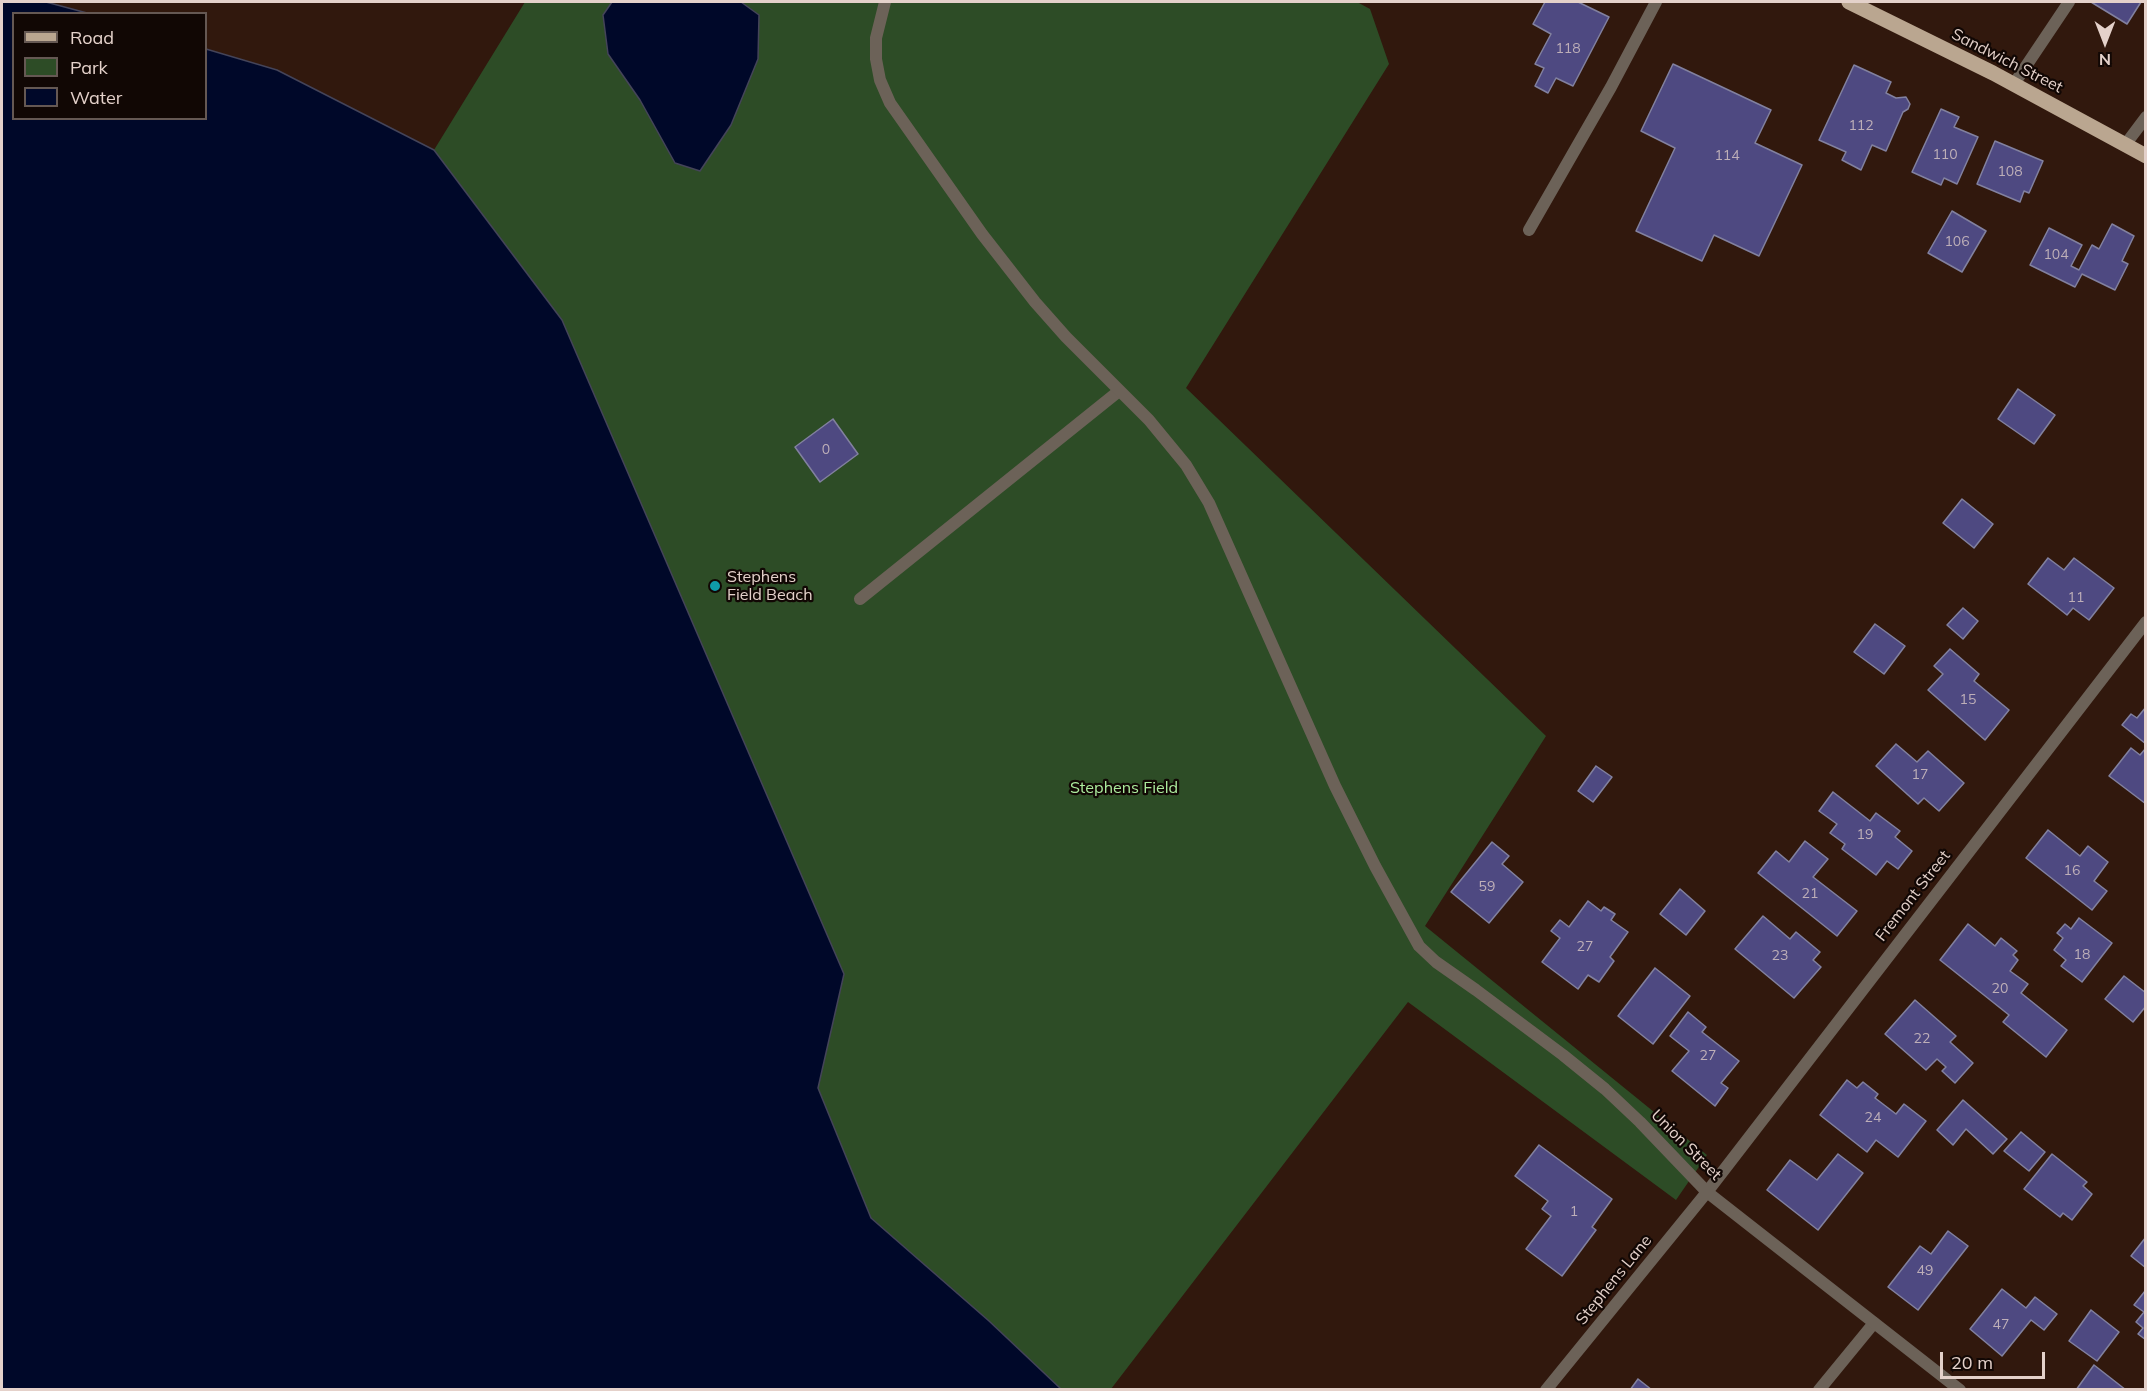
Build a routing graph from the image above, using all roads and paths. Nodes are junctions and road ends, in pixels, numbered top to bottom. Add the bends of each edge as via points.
1 (885, 2) edge
2 (1656, 2) edge
3 (1849, 2) edge
4 (2069, 2) edge
5 (2014, 84) junction
6 (2145, 117) edge
7 (2125, 145) junction
8 (2145, 156) edge
9 (1529, 230) dead end
10 (1119, 391) junction
11 (860, 599) dead end
12 (2145, 622) edge
13 (1707, 1191) junction
14 (1874, 1323) junction
15 (1546, 1389) edge
16 (1819, 1389) edge
17 (1960, 1389) edge

1 - 10 street, Union Street via 876,38 876,59 890,103 1007,267 1066,337
2 - 9 street
3 - 5 main road, Sandwich Street
4 - 5 street
5 - 7 main road, Sandwich Street
6 - 7 street
7 - 8 main road, Sandwich Street
10 - 11 street
10 - 13 street, Union Street via 1169,443 1209,503 1335,786 1419,946 1605,1089
12 - 13 street, Fremont Street
13 - 14 street, Union Street
13 - 15 street, Stephens Lane
14 - 16 street
14 - 17 street, Union Street

